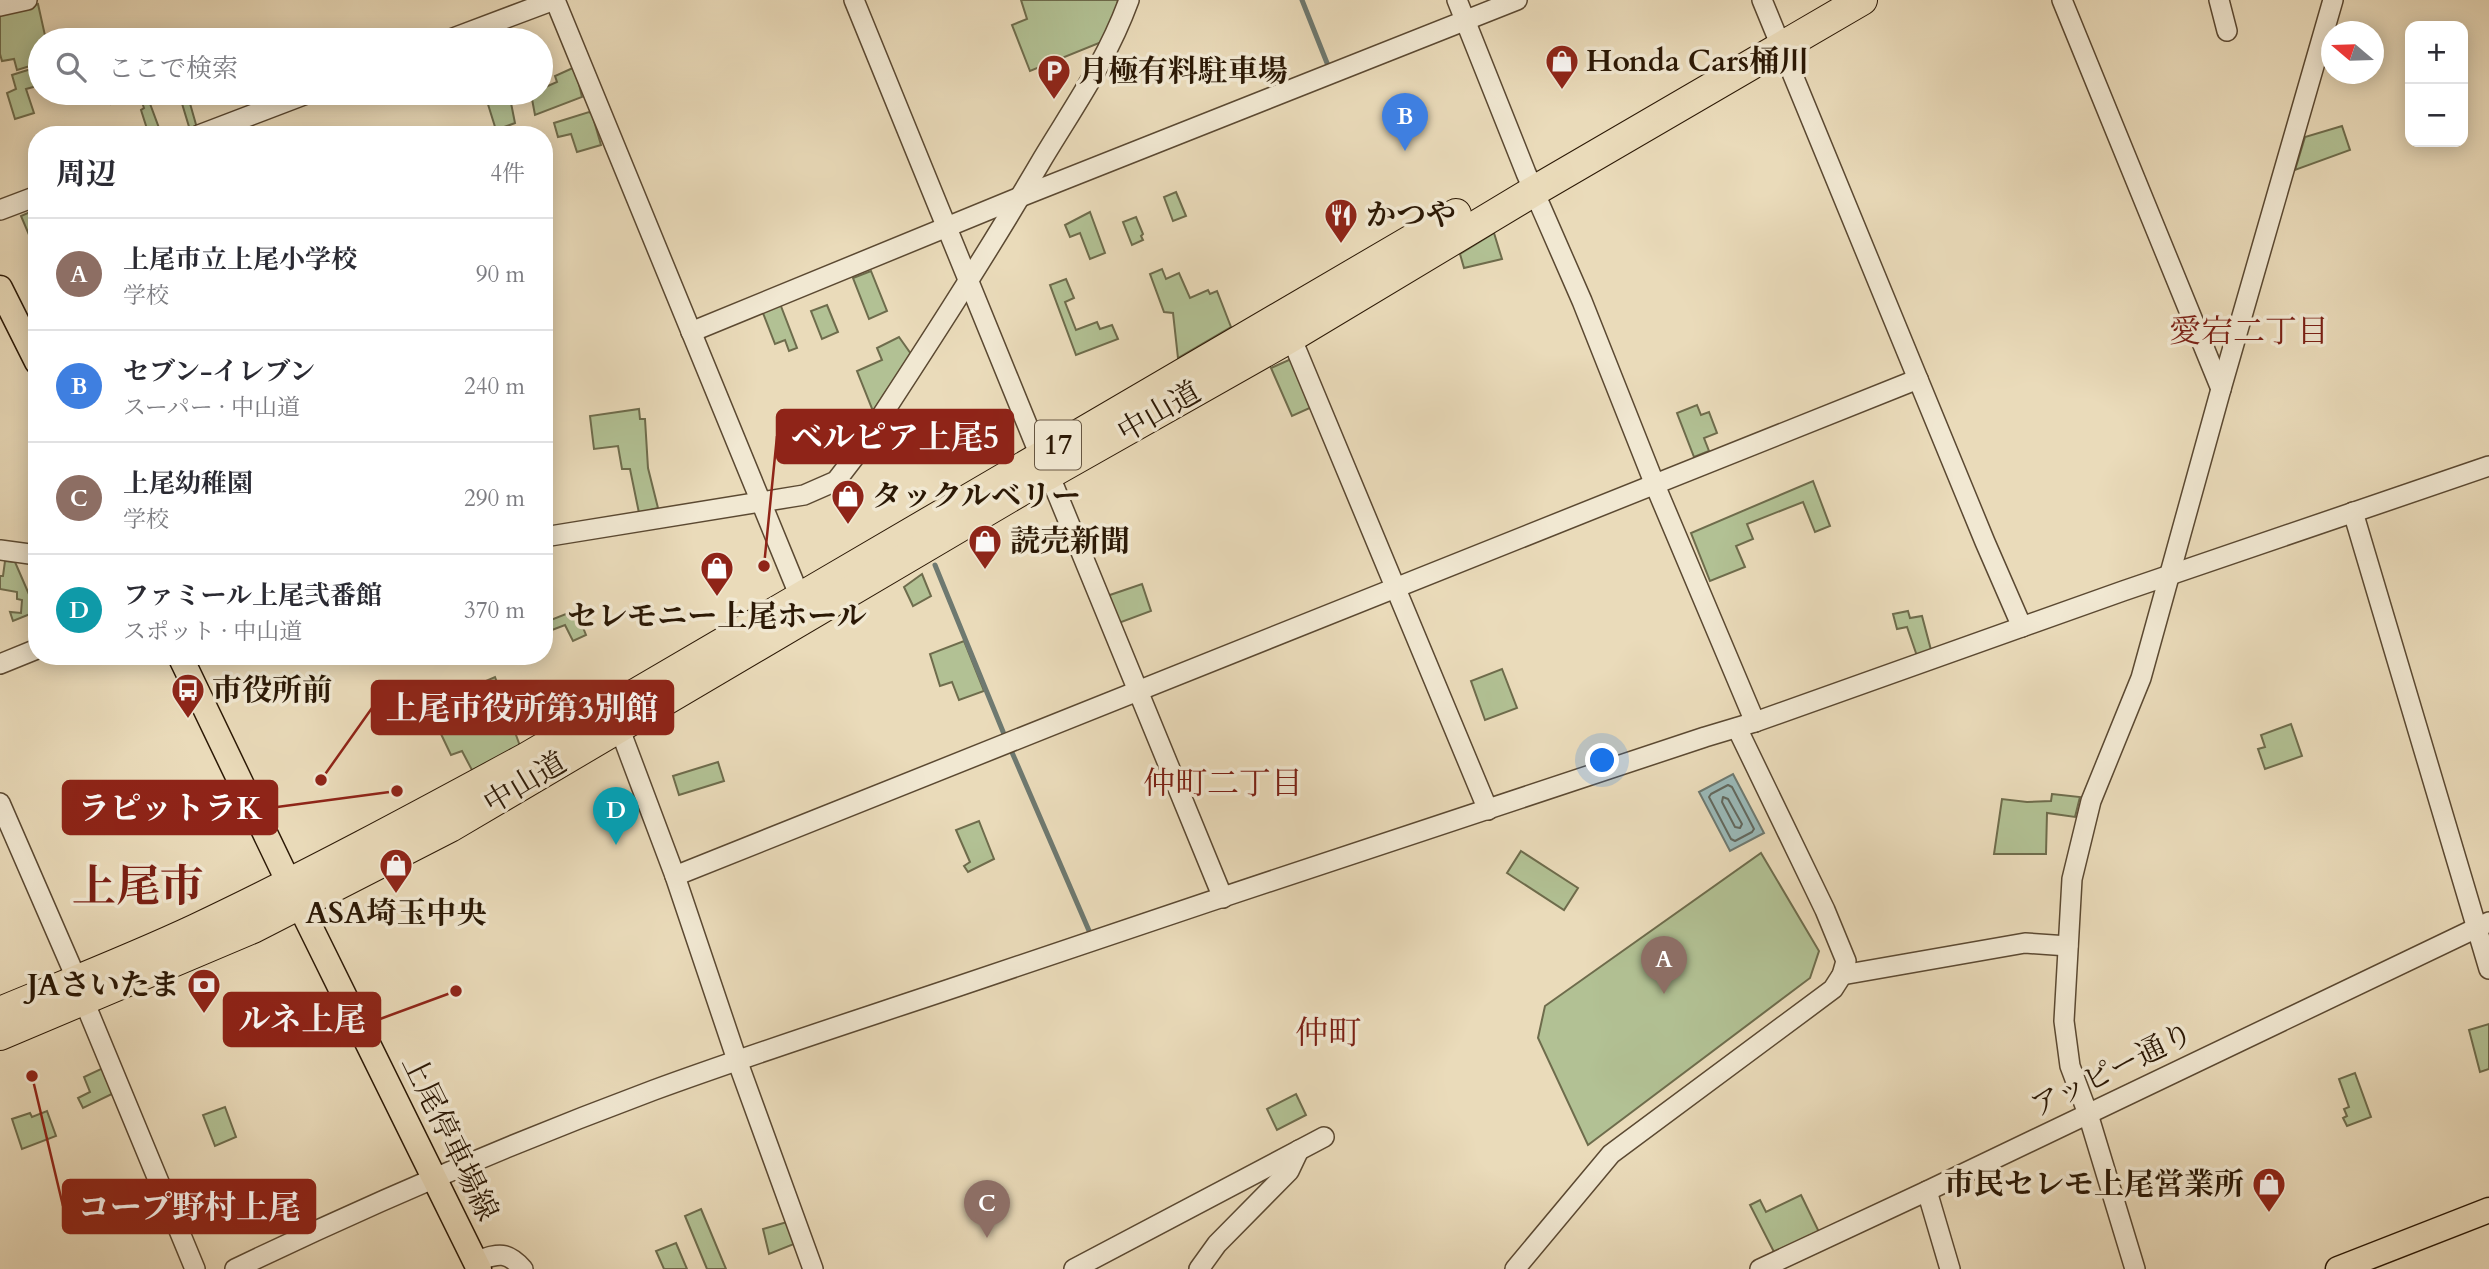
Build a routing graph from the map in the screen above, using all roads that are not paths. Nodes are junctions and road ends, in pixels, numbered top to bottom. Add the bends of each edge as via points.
1 (27, 0) edge
2 (554, 0) edge
3 (854, 0) edge
4 (1129, 0) edge
5 (1457, 0) edge
6 (1517, 0) edge
7 (1762, 0) edge
8 (1824, 0) edge
9 (1861, 0) edge
10 (2062, 0) edge
11 (2219, 0) edge
12 (2333, 0) edge
13 (0, 6) edge
14 (1465, 21) junction
15 (480, 28) edge
16 (2227, 32) dead end
17 (1778, 38) junction
18 (278, 105) edge
19 (223, 126) edge
20 (1530, 182) junction
21 (1020, 197) junction
22 (28, 199) edge
23 (0, 210) edge
24 (948, 228) junction
25 (969, 280) junction
26 (0, 288) edge
27 (691, 332) junction
28 (1291, 337) junction
29 (28, 344) edge
30 (1917, 379) junction
31 (2221, 389) junction
32 (1045, 465) junction
33 (2489, 466) edge
34 (1655, 485) junction
35 (761, 503) junction
36 (2353, 512) junction
37 (553, 536) edge
38 (0, 550) edge
39 (28, 554) edge
40 (2171, 576) junction
41 (1394, 588) junction
42 (800, 597) junction
43 (2022, 627) junction
44 (28, 653) edge
45 (0, 664) edge
46 (184, 665) edge
47 (1138, 693) junction
48 (1746, 725) junction
49 (619, 727) junction
50 (0, 803) edge
51 (1488, 810) junction
52 (675, 876) junction
53 (295, 895) junction
54 (1223, 898) junction
55 (2483, 925) edge
56 (2068, 946) junction
57 (2489, 969) edge
58 (1842, 975) junction
59 (81, 990) junction
60 (0, 1012) edge
61 (0, 1035) edge
62 (737, 1060) junction
63 (2088, 1114) junction
64 (1324, 1137) dead end
65 (1299, 1150) junction
66 (435, 1179) junction
67 (1927, 1191) junction
68 (2489, 1210) edge
69 (478, 1265) edge
70 (1078, 1268) edge
71 (195, 1269) edge
72 (235, 1269) edge
73 (523, 1269) edge
74 (813, 1269) edge
75 (1199, 1269) edge
76 (1515, 1269) edge
77 (1760, 1269) edge
78 (1950, 1269) edge
79 (2135, 1269) edge
80 (2338, 1269) edge

1 - 13 street
2 - 15 street
2 - 27 street
3 - 24 street
4 - 21 street via 1096,75
5 - 14 street
6 - 14 street
7 - 17 street
8 - 17 highway, 中山道 / 17
9 - 17 highway, 中山道 / 17
10 - 31 street
11 - 16 street
12 - 31 street
14 - 20 street
14 - 21 street
17 - 20 highway, 中山道 / 17
17 - 30 street
18 - 19 street
20 - 28 highway, 中山道 / 17
20 - 32 highway, 中山道 / 17
20 - 34 street
21 - 24 street
21 - 25 street
22 - 23 street
24 - 25 street
24 - 27 street
25 - 32 street
25 - 35 street via 836,481 804,495
26 - 29 main road
27 - 35 street
28 - 32 highway, 中山道 / 17
28 - 41 street
30 - 34 street
30 - 43 street
31 - 40 street
32 - 42 highway, 中山道 / 17
32 - 47 street
32 - 49 highway, 中山道 / 17
33 - 36 street
34 - 41 street
34 - 48 street
35 - 37 street
35 - 42 street
36 - 40 street
36 - 55 street
38 - 39 street
40 - 43 street
40 - 56 street via 2141,678 2091,801 2072,879
41 - 47 street
41 - 51 street
42 - 53 highway, 中山道 / 17
43 - 48 street
44 - 45 street
46 - 53 main road, 上尾停車場線
47 - 52 street
47 - 54 street
48 - 51 street
48 - 58 street via 1846,961
49 - 52 street
49 - 53 highway, 中山道 / 17 via 450,827
50 - 59 street
51 - 54 street
52 - 62 street
53 - 59 highway, 中山道 / 17 via 202,951
53 - 66 main road, 上尾停車場線
54 - 62 street
55 - 57 street
55 - 63 street, アッピー通り
56 - 58 street via 2025,943
56 - 63 street via 2064,1021 2070,1066
58 - 76 street via 1833,989 1611,1154
59 - 60 highway, 中山道 / 17
59 - 61 highway, 中山道 / 17
59 - 71 street
62 - 66 street
62 - 74 street
63 - 67 street, アッピー通り
63 - 79 street
64 - 65 street
65 - 70 street
65 - 75 street via 1289,1171 1217,1244
66 - 69 main road, 上尾停車場線
66 - 72 street
67 - 77 street, アッピー通り
67 - 78 street
68 - 80 main road
69 - 73 street via 492,1256 506,1255

